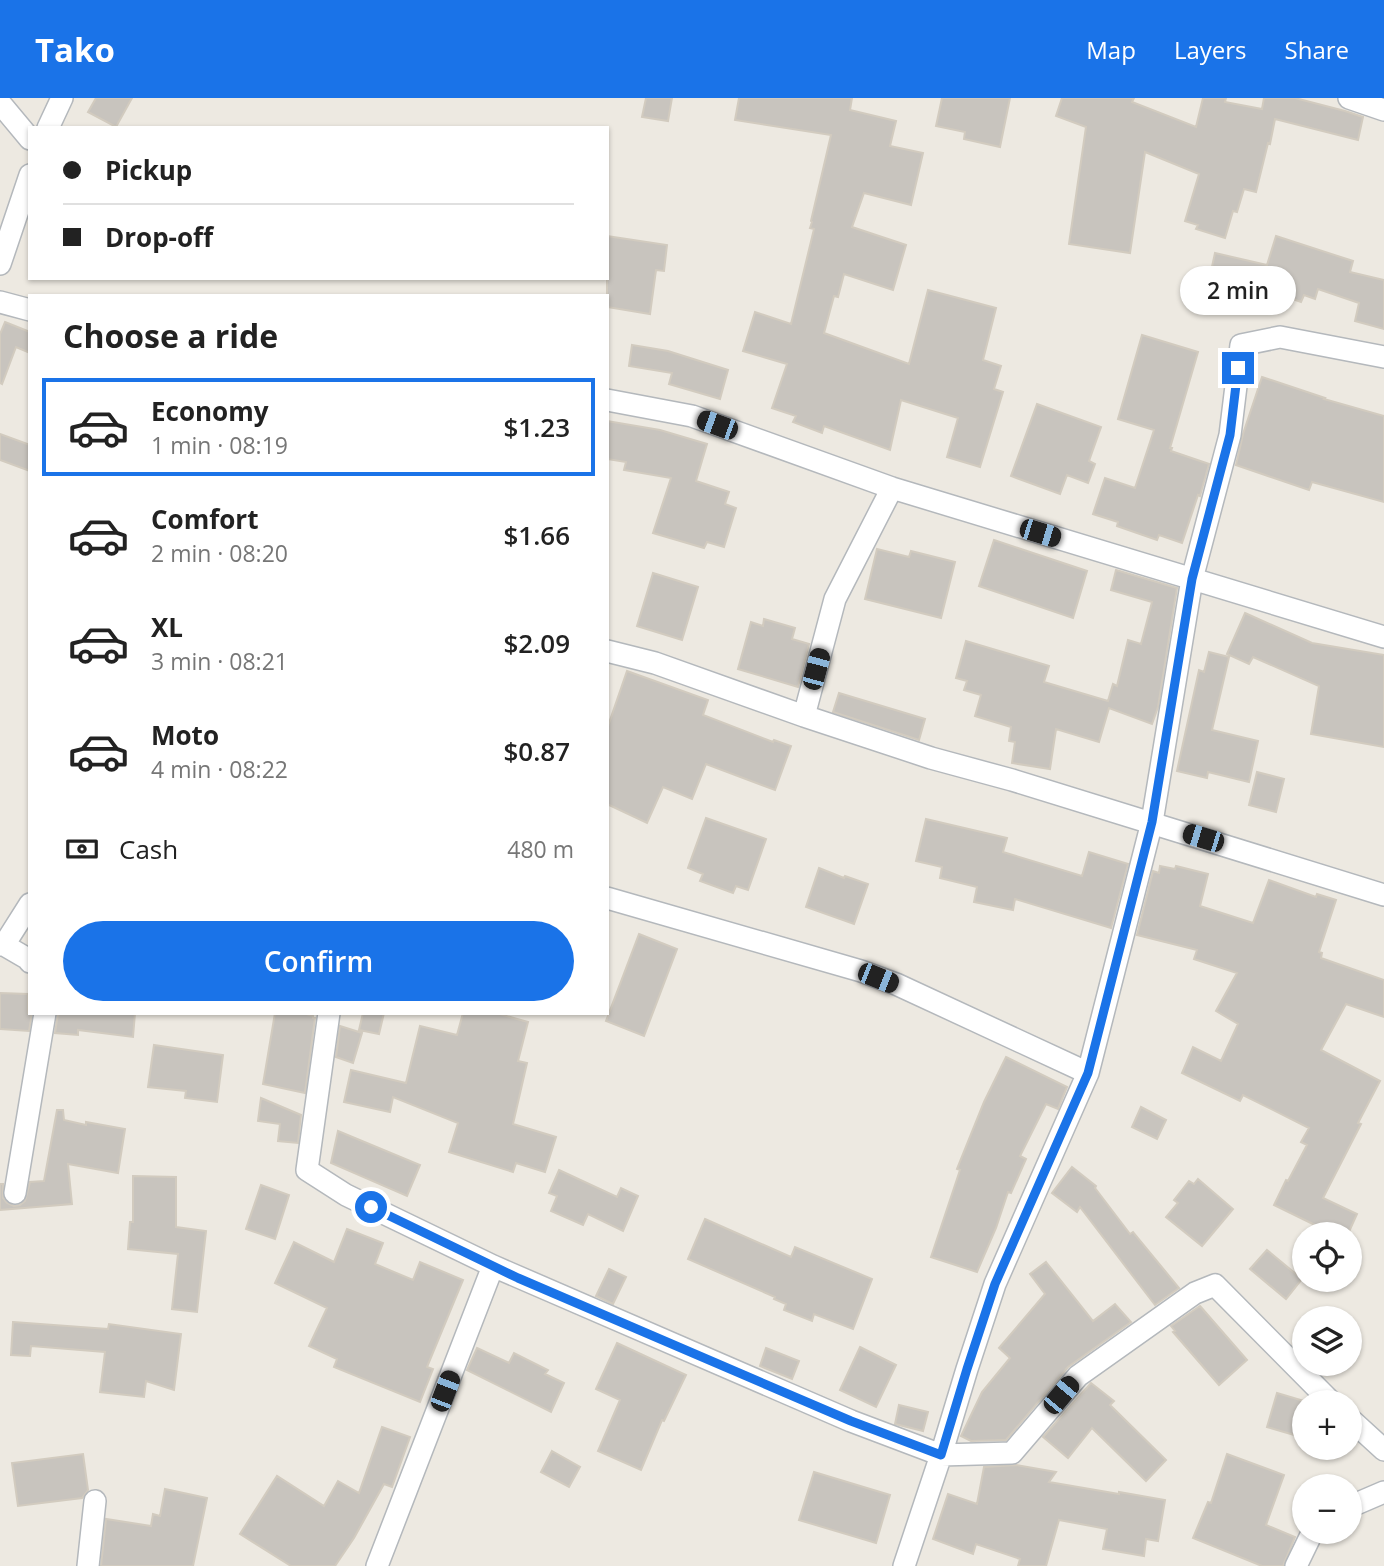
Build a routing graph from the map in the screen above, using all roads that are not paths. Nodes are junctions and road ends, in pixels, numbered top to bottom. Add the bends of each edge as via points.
1 (62, 98) edge
2 (1349, 98) edge
3 (0, 103) edge
4 (1384, 110) edge
5 (49, 126) edge
6 (28, 137) edge
7 (28, 181) edge
8 (0, 264) edge
9 (0, 302) edge
10 (28, 309) edge
11 (1384, 357) edge
12 (609, 400) edge
13 (892, 488) junction
14 (1192, 579) junction
15 (1384, 637) edge
16 (609, 652) edge
17 (804, 716) junction
18 (1152, 822) junction
19 (1384, 895) edge
20 (609, 899) edge
21 (28, 907) edge
22 (2, 945) edge
23 (28, 959) edge
24 (45, 1015) edge
25 (329, 1015) edge
26 (1088, 1073) junction
27 (15, 1193) dead end
28 (493, 1266) junction
29 (1318, 1390) edge
30 (1362, 1430) edge
31 (1384, 1450) edge
32 (941, 1455) junction
33 (1384, 1492) edge
34 (95, 1501) dead end
35 (1362, 1501) edge
36 (1307, 1544) edge
37 (88, 1566) edge
38 (377, 1566) edge
39 (904, 1566) edge
40 (1296, 1566) edge

1 - 5 street
2 - 4 street
3 - 6 street
7 - 8 street
9 - 10 street
11 - 14 street via 1280,337 1241,345 1230,435
12 - 13 street via 692,415
13 - 14 street
13 - 17 street via 835,598
14 - 15 street
14 - 18 street
16 - 17 street via 655,663
17 - 18 street
18 - 19 street
18 - 26 street
20 - 26 street via 861,971
21 - 22 street
22 - 23 street
24 - 27 street
25 - 28 street via 307,1170 346,1195
26 - 32 street via 995,1284
28 - 32 street via 851,1421
28 - 38 street
29 - 32 street via 1215,1285 1195,1293 1078,1376 1012,1453
30 - 31 street
32 - 39 street
33 - 35 street
34 - 37 street
36 - 40 street

